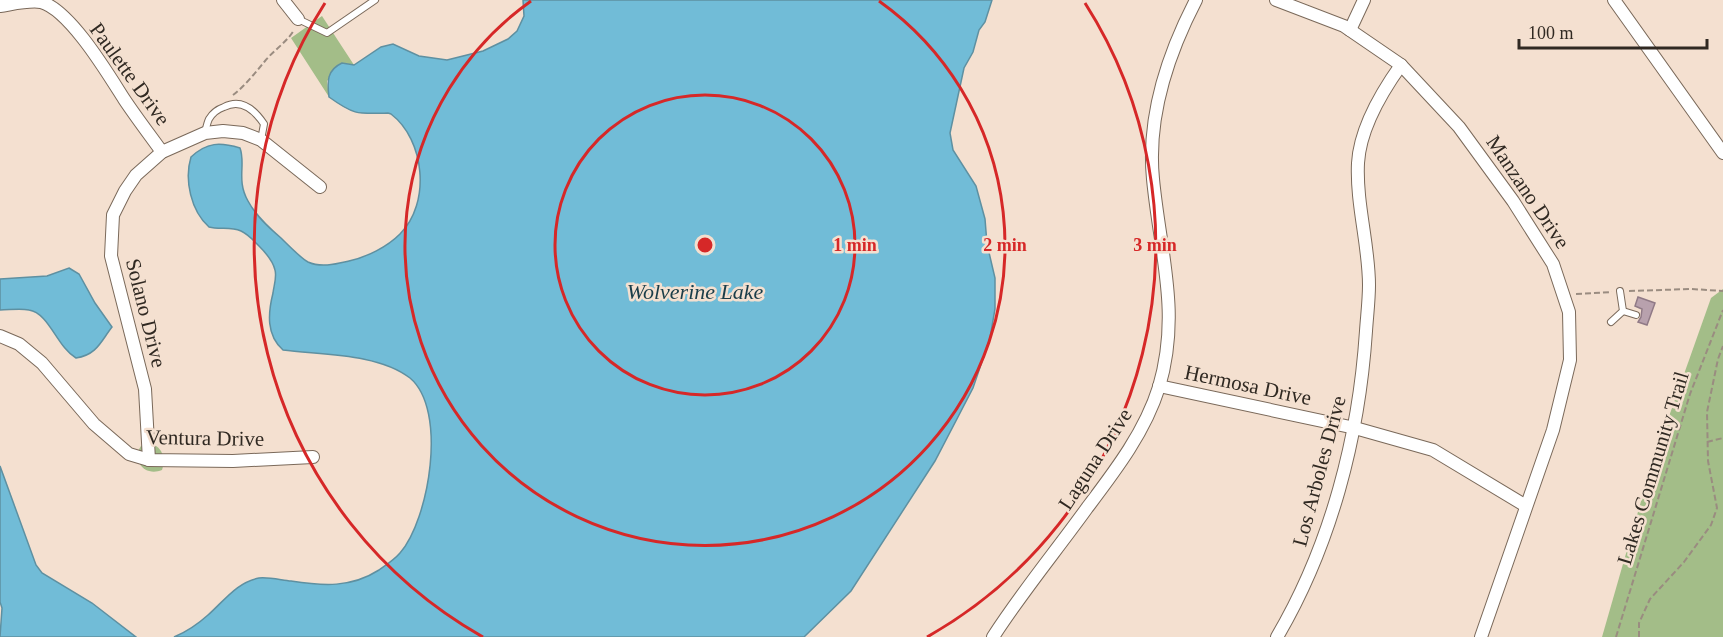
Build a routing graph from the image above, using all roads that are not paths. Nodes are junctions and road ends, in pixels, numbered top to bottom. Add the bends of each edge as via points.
1 (283, 0) edge
2 (375, 0) edge
3 (1196, 0) edge
4 (1276, 0) edge
5 (1364, 0) edge
6 (1614, 0) edge
7 (0, 6) edge
8 (298, 19) joint
9 (1350, 30) junction
10 (1401, 65) junction
11 (205, 134) junction
12 (261, 140) junction
13 (162, 152) junction
14 (1723, 153) edge
15 (320, 187) dead end
16 (1620, 291) road end
17 (1623, 311) junction
18 (1636, 315) dead end
19 (1611, 322) dead end
20 (0, 336) edge
21 (1159, 386) junction
22 (1355, 428) junction
23 (313, 457) dead end
24 (149, 460) junction
25 (1526, 506) junction
26 (993, 637) edge
27 (1277, 637) edge
28 (1481, 637) edge

1 - 8 street
2 - 8 lane via 327,33
3 - 21 street, Laguna Drive via 1173,51 1153,132 1153,178 1170,308
4 - 9 street, Manzano Drive
5 - 9 street
6 - 14 street
7 - 13 street, Paulette Drive via 42,2 55,8 104,67
9 - 10 street, Manzano Drive
10 - 22 street, Los Arboles Drive via 1365,131 1358,163 1369,285
10 - 25 street, Manzano Drive via 1459,127 1513,201 1553,264 1569,312 1570,360 1553,430
11 - 12 street, Solano Drive via 243,133
11 - 12 lane via 209,118 239,102 256,112 264,124
11 - 13 street, Solano Drive
12 - 15 street, Solano Drive
13 - 24 street, Solano Drive via 131,181 113,215 111,256 145,389
16 - 17 lane
17 - 18 lane
17 - 19 lane
20 - 24 street, Ventura Drive via 19,344 42,363 94,424 129,454
21 - 22 street, Hermosa Drive
21 - 26 street, Laguna Drive via 1151,409 1115,472
22 - 25 street, Hermosa Drive via 1433,450
22 - 27 street, Los Arboles Drive via 1318,554
23 - 24 street, Ventura Drive
25 - 28 street, Manzano Drive

